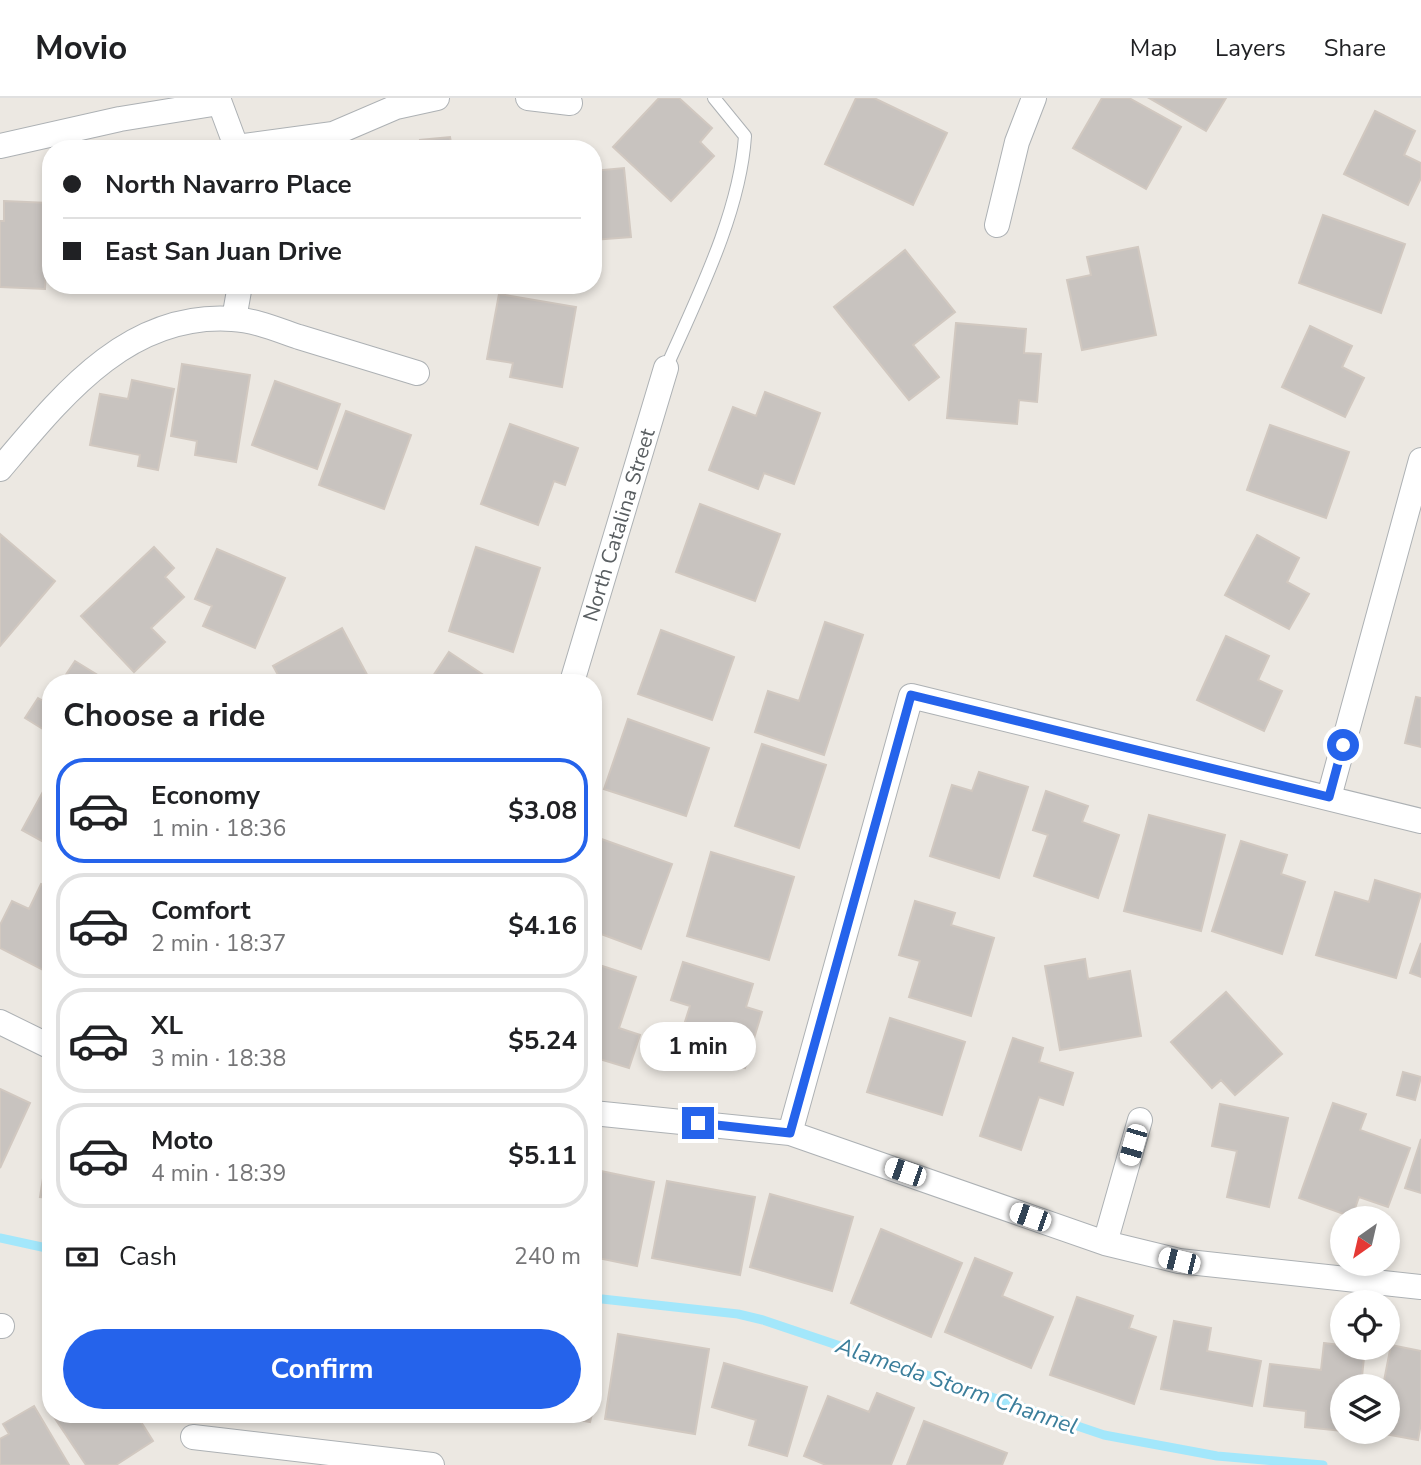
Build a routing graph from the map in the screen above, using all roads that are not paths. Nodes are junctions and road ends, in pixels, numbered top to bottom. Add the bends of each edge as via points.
1 (437, 98) edge
2 (528, 98) edge
3 (714, 98) edge
4 (1034, 98) edge
5 (219, 100) edge
6 (574, 101) edge
7 (234, 140) edge
8 (292, 140) edge
9 (0, 146) edge
10 (997, 225) dead end
11 (238, 294) edge
12 (234, 319) junction
13 (666, 368) joint
14 (416, 373) dead end
15 (1421, 460) edge
16 (0, 469) edge
17 (574, 674) edge
18 (1329, 797) junction
19 (1421, 821) edge
20 (0, 1022) edge
21 (42, 1043) edge
22 (602, 1113) edge
23 (1140, 1120) dead end
24 (790, 1133) junction
25 (1105, 1243) junction
26 (1421, 1287) edge
27 (193, 1437) dead end
28 (432, 1465) edge

1 - 8 street via 396,107 333,134
2 - 6 street
3 - 13 lane via 745,136 743,164 698,297
4 - 10 street via 1017,142
5 - 7 street
5 - 9 street
11 - 12 street
12 - 14 street
12 - 16 street via 183,323 139,337 109,356 66,391
13 - 17 street, North Catalina Street
15 - 18 street
18 - 19 street
18 - 24 street via 911,695
20 - 21 street
22 - 24 street
23 - 25 street
24 - 25 street
25 - 26 street via 1179,1261
27 - 28 street

